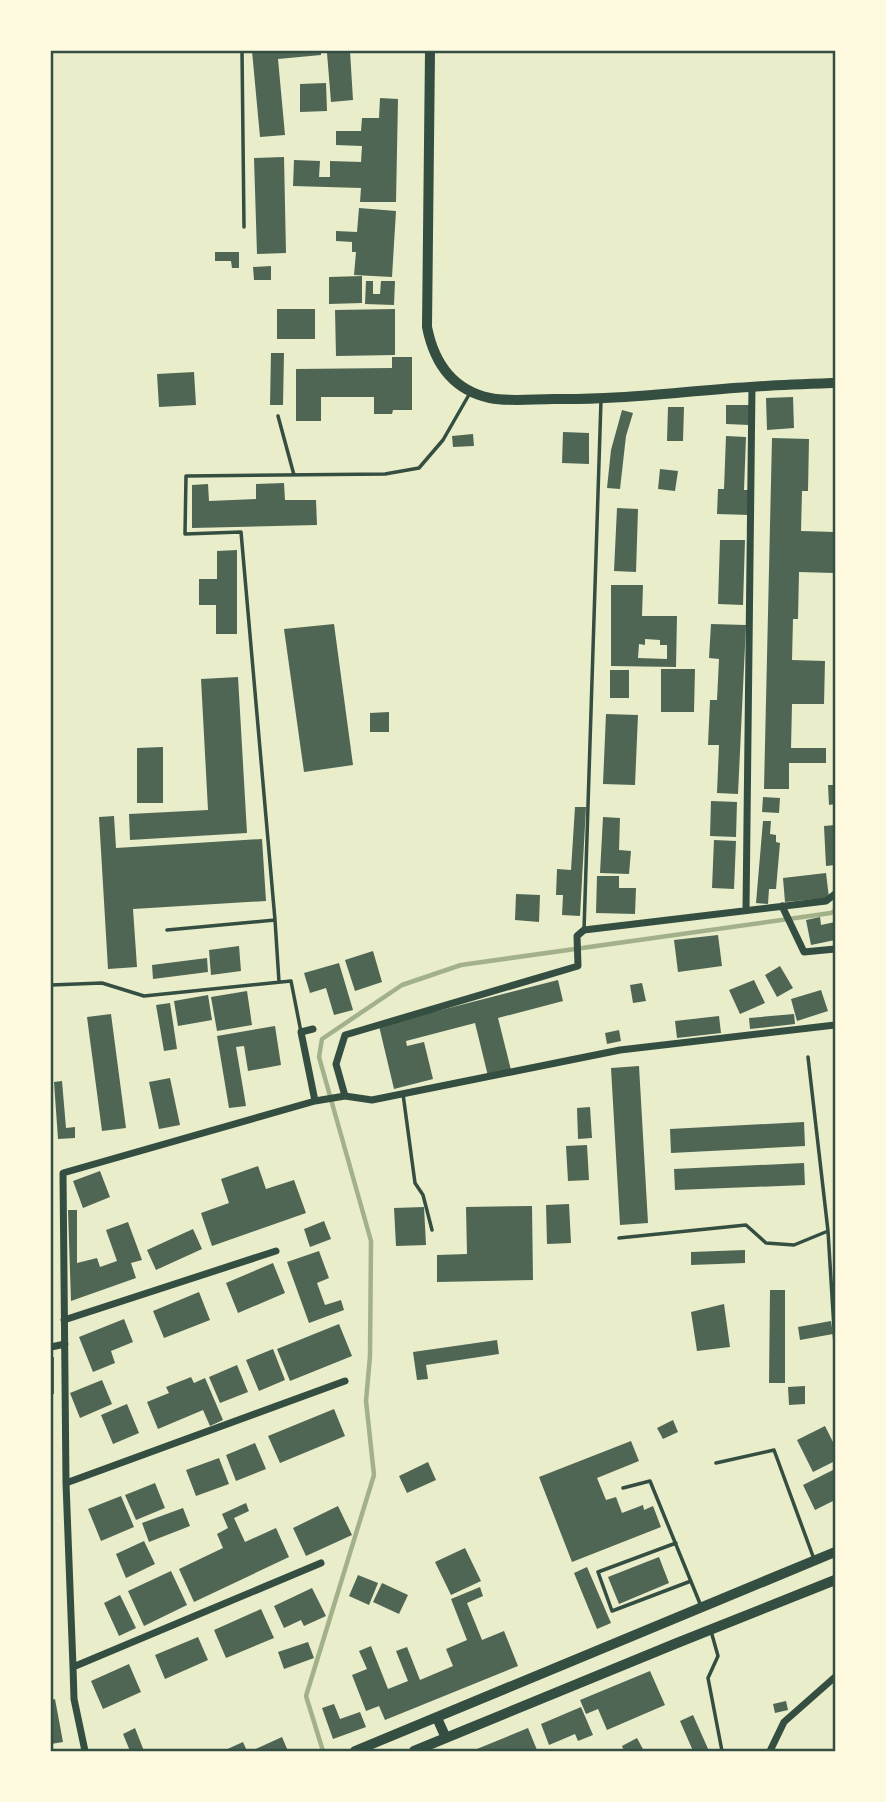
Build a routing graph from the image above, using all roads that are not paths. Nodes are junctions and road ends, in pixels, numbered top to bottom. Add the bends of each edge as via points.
1 (242, 51) edge
2 (430, 51) edge
3 (244, 227) dead end
4 (835, 383) edge
5 (752, 386) junction
6 (471, 391) junction
7 (601, 400) junction
8 (278, 416) dead end
9 (294, 475) junction
10 (835, 894) edge
11 (746, 910) junction
12 (783, 910) junction
13 (275, 920) junction
14 (167, 930) dead end
15 (584, 930) junction
16 (835, 949) edge
17 (279, 982) junction
18 (51, 985) edge
19 (835, 1025) edge
20 (313, 1029) dead end
21 (301, 1032) junction
22 (807, 1057) dead end
23 (402, 1094) junction
24 (345, 1096) junction
25 (315, 1101) junction
26 (432, 1230) dead end
27 (828, 1231) junction
28 (620, 1238) dead end
29 (276, 1251) dead end
30 (64, 1320) junction
31 (65, 1345) junction
32 (835, 1345) edge
33 (51, 1347) edge
34 (345, 1381) dead end
35 (716, 1463) dead end
36 (66, 1483) junction
37 (623, 1488) dead end
38 (676, 1543) junction
39 (835, 1552) edge
40 (815, 1561) junction
41 (321, 1563) dead end
42 (835, 1580) edge
43 (691, 1581) junction
44 (702, 1608) junction
45 (710, 1629) junction
46 (73, 1667) junction
47 (835, 1677) edge
48 (437, 1718) junction
49 (446, 1738) junction
50 (85, 1751) edge
51 (355, 1751) edge
52 (414, 1751) edge
53 (722, 1751) edge
54 (770, 1751) edge

1 - 3 lane
2 - 6 main road via 427,327 441,367
4 - 5 main road
5 - 7 main road
5 - 11 street
6 - 7 main road via 490,398
6 - 9 lane via 443,440 419,468 385,474
7 - 15 lane
8 - 9 lane
9 - 13 lane via 186,476 186,534 241,533
10 - 12 street via 826,901
11 - 12 street
11 - 15 street
12 - 16 street via 804,952
13 - 14 lane
13 - 17 lane
15 - 24 street via 577,936 578,965 345,1035 336,1065
17 - 18 lane via 144,996 102,983
17 - 21 lane via 291,981
19 - 23 street via 620,1050
20 - 21 street
21 - 25 street
22 - 27 lane
23 - 24 street via 372,1100
23 - 26 lane via 415,1183
24 - 25 street
25 - 30 street via 63,1173
27 - 28 lane via 794,1245 766,1243 746,1225
27 - 32 lane
29 - 30 street
30 - 31 street
31 - 33 street
31 - 36 street
34 - 36 street
35 - 40 lane via 774,1450
36 - 46 street
37 - 38 lane via 650,1481
38 - 43 lane
38 - 43 lane via 598,1572 612,1611
39 - 40 main road
40 - 44 main road
41 - 46 street
42 - 45 main road
43 - 44 lane
44 - 48 main road
45 - 49 main road
45 - 53 lane via 718,1656 708,1678
46 - 50 street via 74,1699
47 - 54 street via 784,1721
48 - 49 main road
48 - 51 main road
49 - 52 main road

